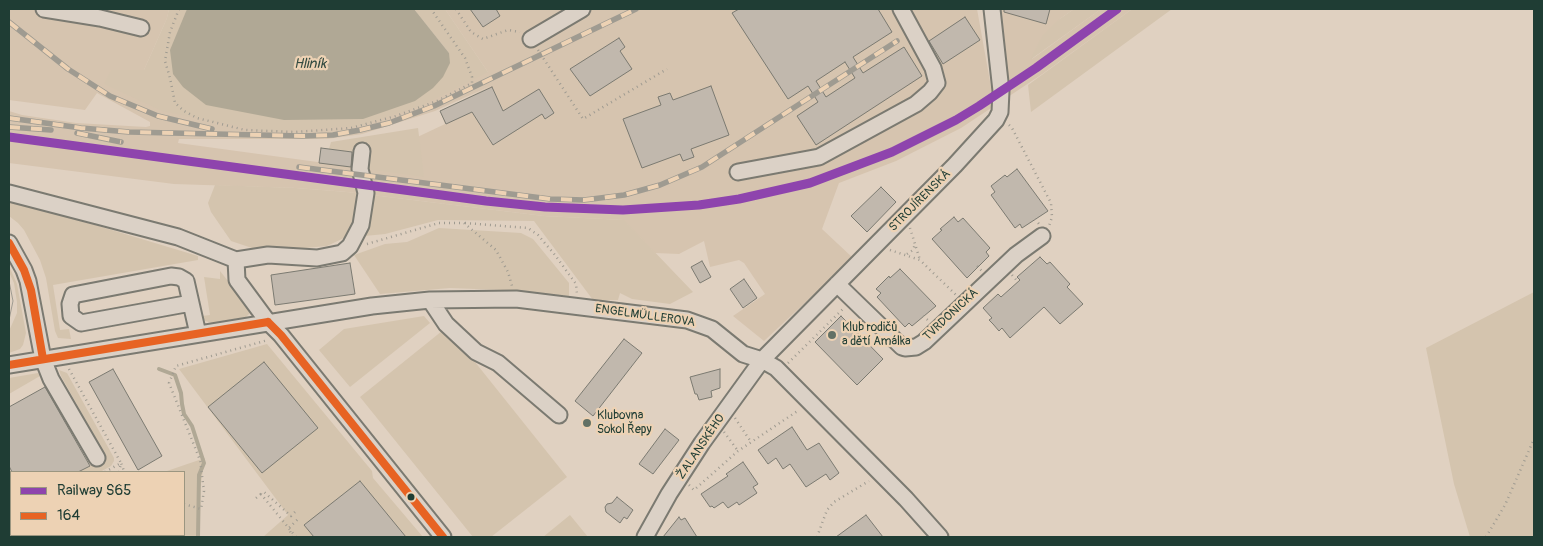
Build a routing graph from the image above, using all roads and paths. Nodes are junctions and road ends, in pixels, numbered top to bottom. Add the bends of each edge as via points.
1 (44, 9) edge
2 (179, 9) edge
3 (431, 9) edge
4 (456, 9) edge
5 (582, 9) edge
6 (901, 9) edge
7 (992, 9) edge
8 (141, 28) dead end
9 (531, 39) junction
10 (668, 69) dead end
11 (1012, 128) dead end
12 (362, 151) dead end
13 (738, 172) dead end
14 (9, 192) edge
15 (464, 223) junction
16 (908, 224) dead end
17 (1045, 232) joint
18 (915, 242) junction
19 (9, 243) edge
20 (885, 247) dead end
21 (342, 253) junction
22 (905, 255) junction
23 (236, 260) junction
24 (920, 260) junction
25 (837, 284) junction
26 (516, 299) junction
27 (430, 300) junction
28 (191, 303) junction
29 (847, 304) dead end
30 (964, 304) junction
31 (581, 307) junction
32 (268, 322) junction
33 (198, 334) junction
34 (272, 338) dead end
35 (43, 359) junction
36 (762, 360) junction
37 (786, 364) dead end
38 (9, 365) edge
39 (67, 365) dead end
40 (805, 406) dead end
41 (559, 415) dead end
42 (733, 415) dead end
43 (722, 429) dead end
44 (1534, 439) edge
45 (751, 442) junction
46 (738, 451) junction
47 (97, 458) dead end
48 (121, 463) junction
49 (107, 471) edge
50 (119, 471) edge
51 (124, 471) edge
52 (686, 482) dead end
53 (869, 482) dead end
54 (261, 494) junction
55 (256, 498) dead end
56 (185, 504) edge
57 (295, 512) dead end
58 (298, 519) dead end
59 (289, 528) junction
60 (292, 537) edge
61 (296, 537) edge
62 (443, 537) edge
63 (645, 537) edge
64 (817, 537) edge
65 (940, 537) edge
66 (1486, 537) edge

1 - 8 street
2 - 3 path via 170,32 165,61 175,103 197,118 245,130 295,132 351,128 387,119 472,84 464,58
4 - 9 path via 471,32 483,39 508,30 528,33
5 - 9 street
6 - 13 street via 933,68 937,83 930,92 916,104 819,157
7 - 25 street, STROJÍRENSKÁ via 1001,91 999,116
9 - 10 path via 583,119
11 - 17 path via 1051,203 1052,217
12 - 21 street via 360,169 366,193 361,225 350,246
14 - 23 street via 178,237
15 - 21 path via 440,223
15 - 26 path via 496,250 508,272
15 - 31 path via 528,228 538,235 576,284
16 - 18 path
17 - 30 street, TVRDONICKÁ
18 - 22 path via 913,250
18 - 24 path
19 - 35 street via 31,290
20 - 22 path
21 - 23 street via 317,258 268,256
22 - 24 path
23 - 32 street via 237,280
24 - 30 path
25 - 30 street, TVRDONICKÁ via 905,348 924,342
25 - 36 street, STROJÍRENSKÁ
26 - 27 street, ENGELMÜLLEROVA
26 - 31 street, ENGELMÜLLEROVA
27 - 32 street, ENGELMÜLLEROVA
27 - 41 street via 446,324 476,352 498,363
28 - 28 street via 186,281 170,276 73,295 70,304 71,316 81,323
28 - 33 street
29 - 37 path
31 - 36 street, ENGELMÜLLEROVA via 698,323 712,329 743,354
32 - 33 street, ENGELMÜLLEROVA
32 - 62 street
33 - 35 street, ENGELMÜLLEROVA
34 - 56 path via 176,366 169,384 200,460 204,491 201,509
35 - 38 street, ENGELMÜLLEROVA
35 - 47 street via 51,379
36 - 63 street, ŽALANSKÉHO via 702,442
36 - 65 street, ENGELMÜLLEROVA via 776,368
39 - 48 path
40 - 45 path
42 - 45 path
43 - 46 path
44 - 66 path via 1505,506
45 - 46 path
46 - 52 path via 694,490
48 - 49 path
48 - 50 path
48 - 51 path
53 - 64 path via 834,502 827,510
54 - 55 path
54 - 57 path via 264,492 291,516
54 - 59 path
58 - 59 path
59 - 60 path
59 - 61 path

